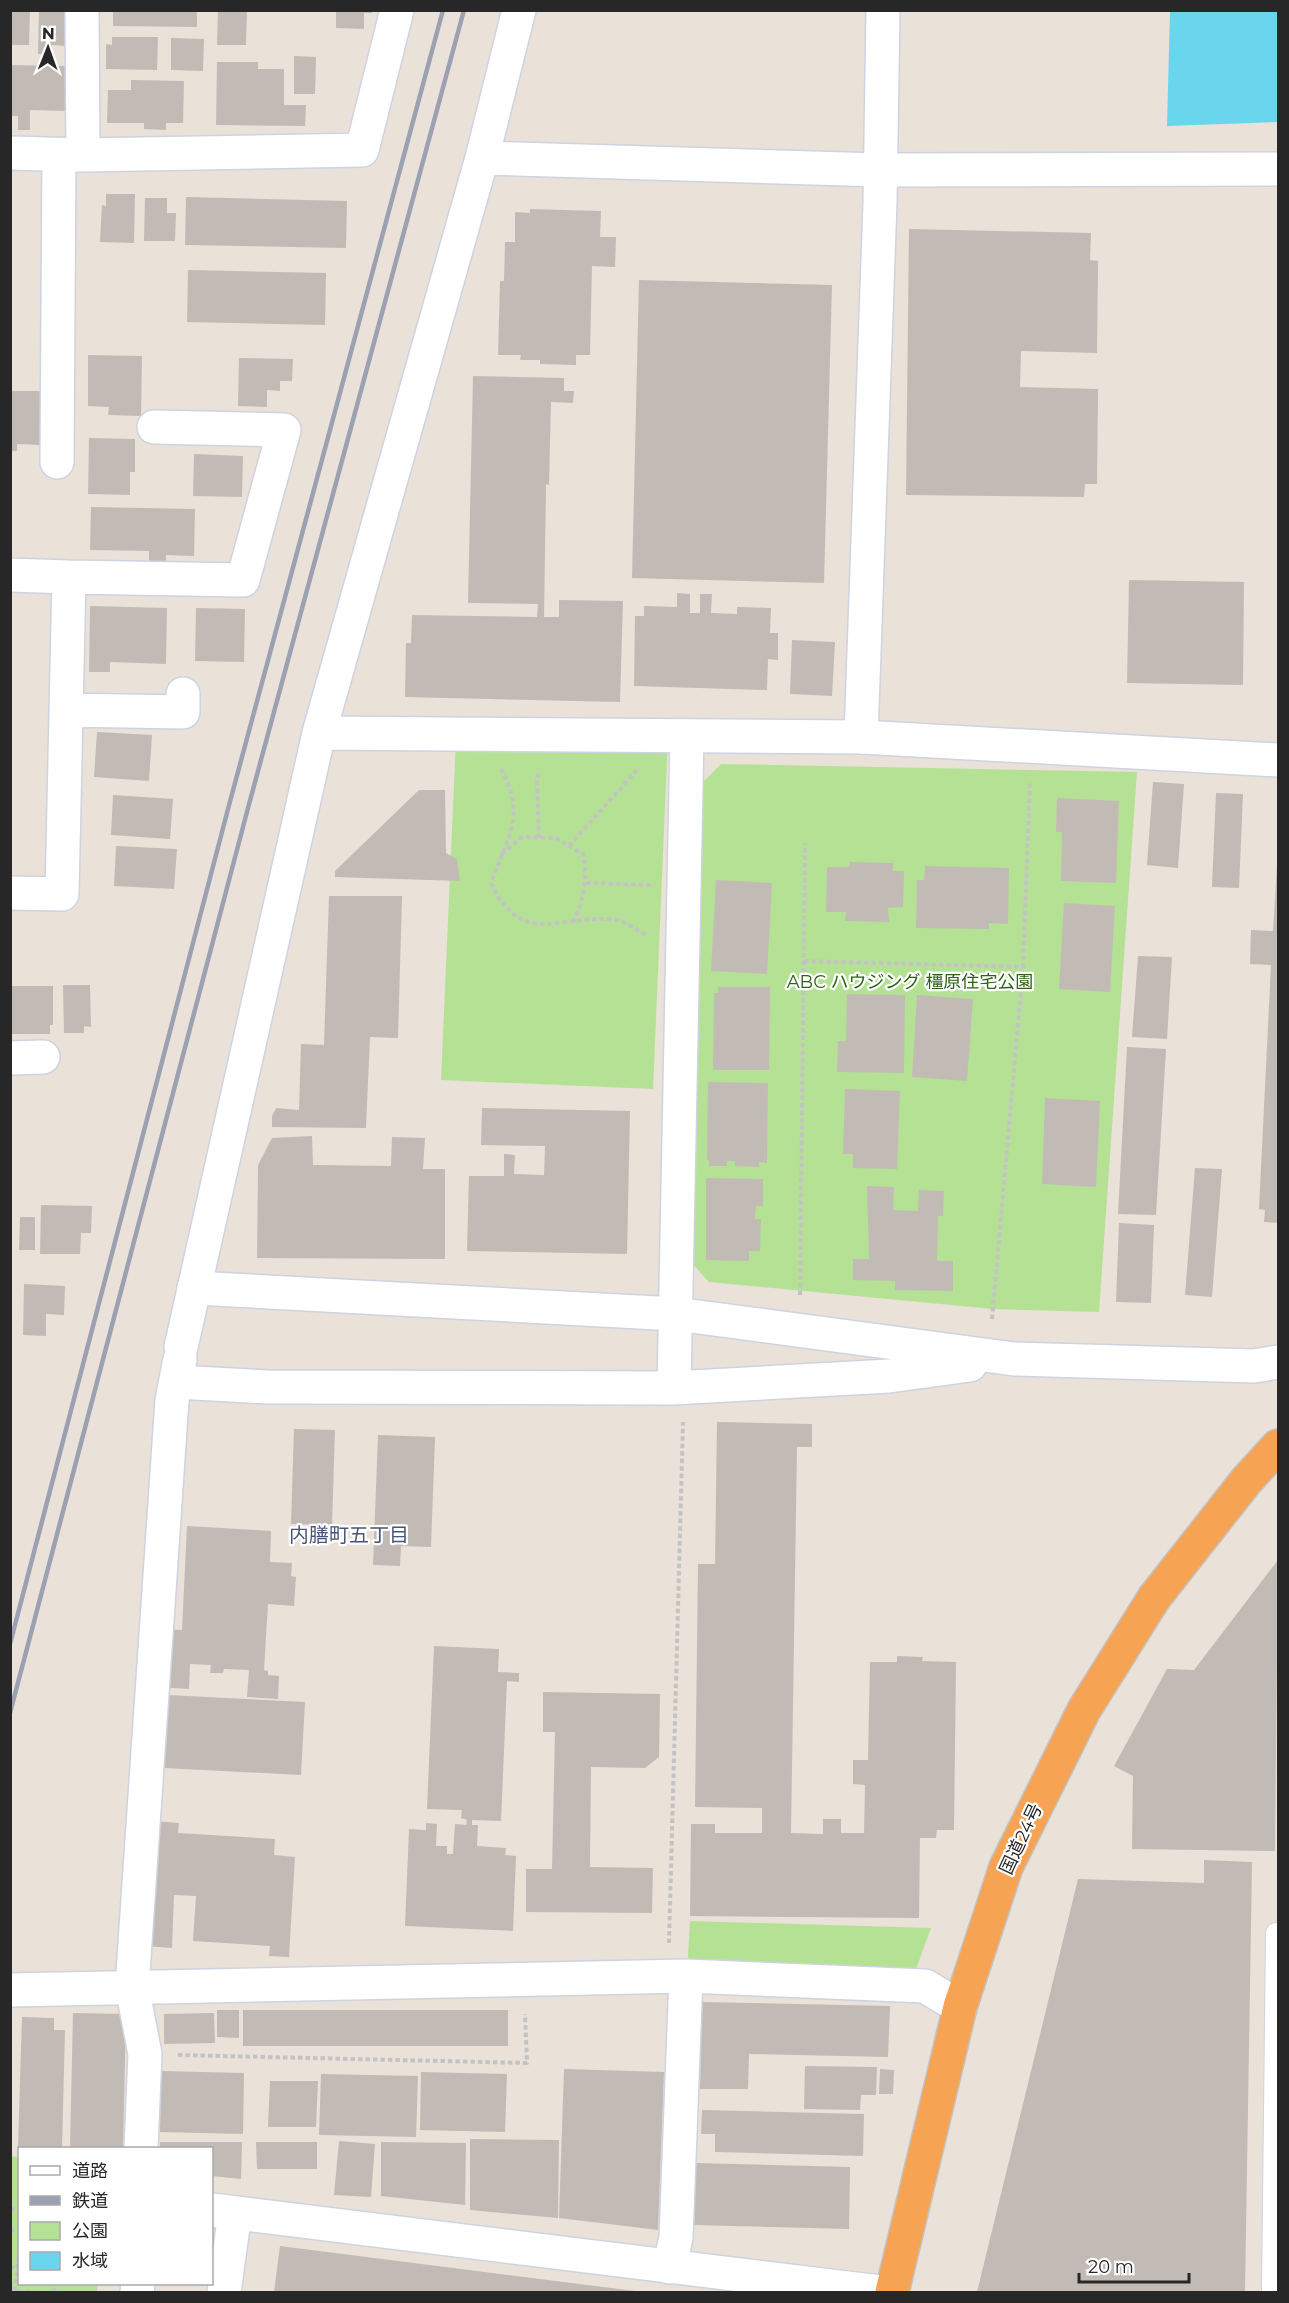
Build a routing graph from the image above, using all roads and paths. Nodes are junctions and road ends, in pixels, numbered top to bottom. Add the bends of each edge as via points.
1 (82, 10) edge
2 (398, 10) edge
3 (519, 10) edge
4 (883, 10) edge
5 (10, 153) edge
6 (71, 155) junction
7 (482, 158) junction
8 (1278, 169) edge
9 (880, 170) junction
10 (154, 427) dead end
11 (57, 462) dead end
12 (10, 575) edge
13 (69, 577) junction
14 (183, 694) dead end
15 (66, 710) junction
16 (319, 733) junction
17 (481, 735) junction
18 (551, 736) junction
19 (678, 736) junction
20 (861, 737) junction
21 (1032, 747) junction
22 (1278, 759) edge
23 (539, 838) junction
24 (805, 843) dead end
25 (569, 846) junction
26 (501, 855) junction
27 (586, 883) junction
28 (684, 886) junction
29 (10, 893) edge
30 (573, 922) junction
31 (683, 953) junction
32 (804, 961) junction
33 (1023, 967) junction
34 (42, 1057) dead end
35 (10, 1058) edge
36 (194, 1288) junction
37 (800, 1299) dead end
38 (675, 1314) junction
39 (992, 1319) dead end
40 (1014, 1359) junction
41 (1278, 1362) edge
42 (177, 1382) junction
43 (678, 1403) junction
44 (1278, 1446) edge
45 (1276, 1933) dead end
46 (677, 1977) junction
47 (523, 1979) junction
48 (132, 1987) junction
49 (10, 1990) edge
50 (960, 2007) junction
51 (145, 2054) junction
52 (141, 2147) edge
53 (1276, 2177) edge
54 (223, 2211) edge
55 (10, 2267) edge
56 (669, 2267) junction
57 (18, 2268) edge
58 (13, 2291) edge
59 (33, 2292) edge
60 (224, 2292) edge
61 (880, 2292) edge
62 (892, 2292) edge
63 (1272, 2292) edge

1 - 6 street
2 - 6 street via 362,150
3 - 7 street
4 - 9 street
5 - 6 street
6 - 11 street
7 - 9 street
7 - 16 street
8 - 9 street
9 - 20 street
10 - 13 street via 284,430 243,580
12 - 13 street
13 - 15 street
14 - 15 street via 183,712
15 - 29 street via 62,894
16 - 17 street
16 - 36 street
17 - 18 street
17 - 26 path via 509,783 516,818
18 - 19 street
18 - 23 path via 537,779
19 - 20 street
19 - 25 path
19 - 28 street
20 - 21 street
21 - 22 street
21 - 33 path
23 - 25 path via 556,838
23 - 26 path via 522,837
24 - 32 path
25 - 27 path via 583,854
26 - 30 path via 491,882 501,904 529,922
27 - 28 path
27 - 30 path
28 - 31 street
30 - 31 path via 617,920
31 - 38 street
32 - 33 path
32 - 37 path
33 - 39 path
34 - 35 street
36 - 38 street
36 - 42 street
38 - 40 street
38 - 43 street
40 - 41 street via 1254,1366
40 - 43 street
42 - 43 street
42 - 48 street via 172,1400
43 - 46 path via 673,1842
44 - 50 highway, 国道24号 via 1154,1598 1084,1710 1006,1867
45 - 53 lane
46 - 47 street
46 - 50 street via 925,1986
46 - 56 street via 676,2238
47 - 48 street
47 - 51 path via 527,2063
48 - 49 street
48 - 51 street
50 - 62 highway, 国道24号
51 - 52 street
53 - 63 lane
54 - 56 street
54 - 60 street via 231,2228
55 - 57 path
56 - 61 street
57 - 58 path
58 - 59 path

